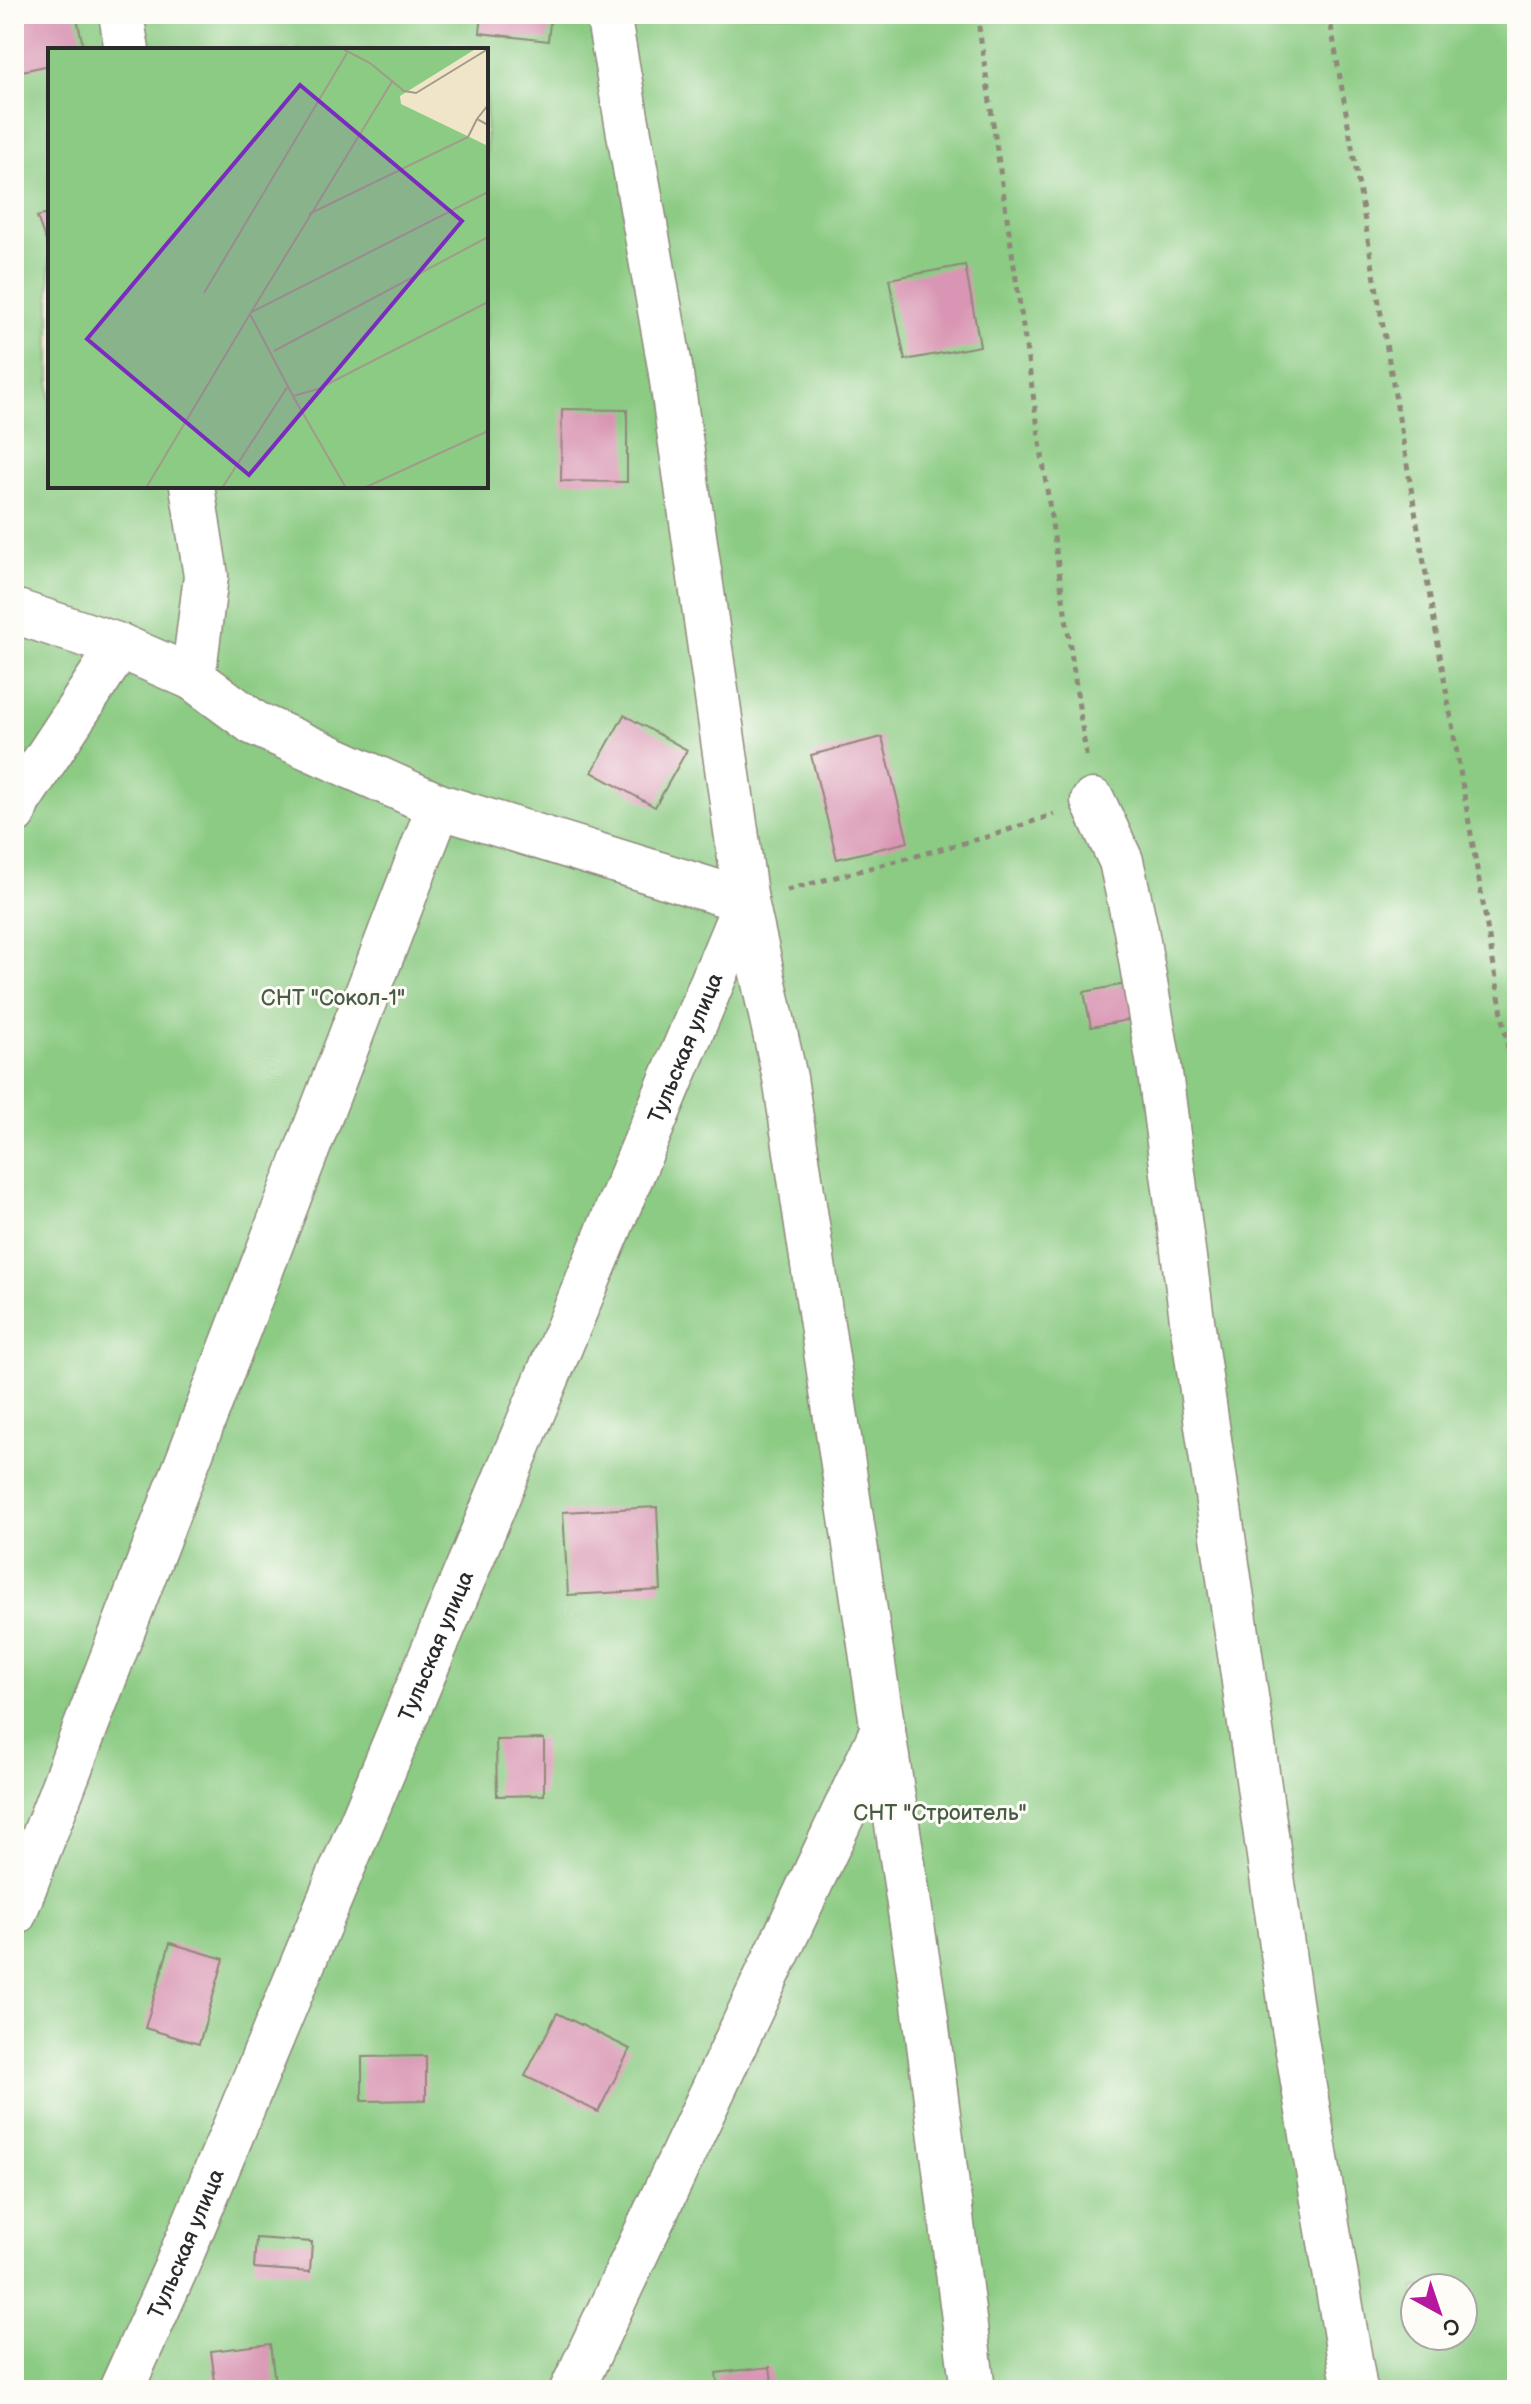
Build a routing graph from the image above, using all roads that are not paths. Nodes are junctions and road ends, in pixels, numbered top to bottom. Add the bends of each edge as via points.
1 (121, 14) edge
2 (608, 14) edge
3 (127, 48) edge
4 (192, 488) edge
5 (14, 611) edge
6 (120, 646) junction
7 (193, 678) junction
8 (1093, 801) road end
9 (439, 806) junction
10 (14, 812) edge
11 (746, 901) junction
12 (883, 1729) junction
13 (14, 1914) edge
14 (121, 2390) edge
15 (572, 2390) edge
16 (973, 2390) edge
17 (1355, 2390) edge

1 - 3 street
2 - 11 street via 670,367
4 - 7 street via 206,576
5 - 6 street
6 - 7 street
6 - 10 street
7 - 9 street via 254,723
8 - 17 street via 1121,861 1156,1050 1293,2022
9 - 11 street
9 - 13 street
11 - 12 street via 785,1078
11 - 14 street, Тульская улица
12 - 15 street
12 - 16 street

